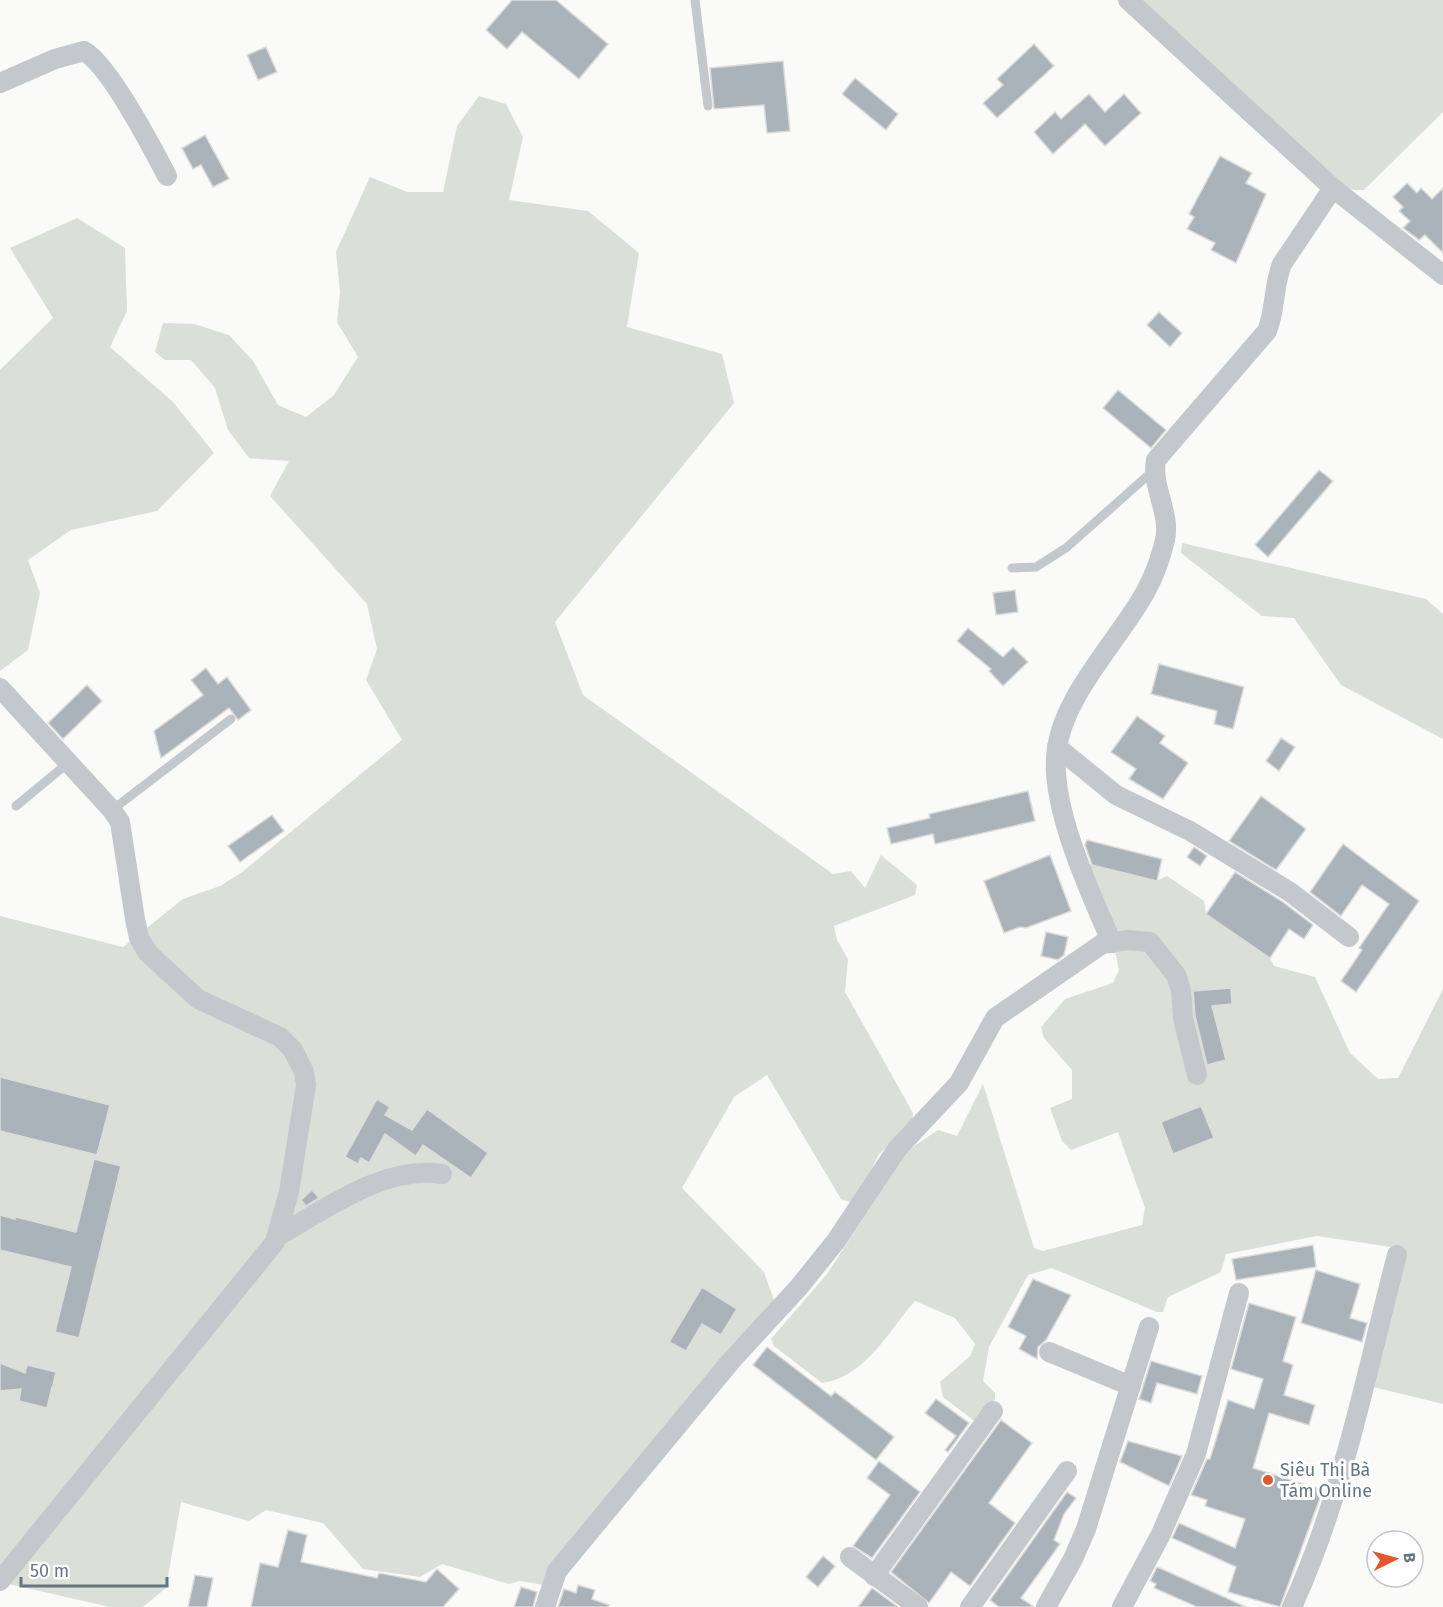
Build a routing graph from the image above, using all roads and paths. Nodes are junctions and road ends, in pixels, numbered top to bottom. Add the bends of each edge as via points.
1 (695, 0) edge
2 (1128, 0) edge
3 (0, 83) edge
4 (708, 106) dead end
5 (167, 176) dead end
6 (1332, 188) junction
7 (1443, 275) edge
8 (1154, 470) junction
9 (1012, 568) dead end
10 (0, 688) edge
11 (231, 719) dead end
12 (1057, 747) junction
13 (68, 762) junction
14 (16, 806) dead end
15 (112, 810) junction
16 (1349, 937) dead end
17 (1112, 943) junction
18 (1197, 1075) dead end
19 (442, 1173) dead end
20 (278, 1236) junction
21 (1396, 1255) dead end
22 (1239, 1293) dead end
23 (1149, 1327) dead end
24 (1049, 1352) dead end
25 (1131, 1386) junction
26 (993, 1411) dead end
27 (1067, 1471) dead end
28 (850, 1557) dead end
29 (874, 1576) junction
30 (0, 1581) edge
31 (545, 1607) edge
32 (918, 1607) edge
33 (970, 1607) edge
34 (1046, 1607) edge
35 (1122, 1607) edge
36 (1293, 1607) edge

1 - 4 lane
2 - 6 street
3 - 5 street via 84,51 95,60 123,100
6 - 7 street
6 - 8 street via 1282,264 1267,332 1155,460
8 - 9 lane via 1066,548 1036,567
8 - 12 street via 1166,538 1155,573 1142,602 1081,686
10 - 13 street
11 - 15 lane
12 - 16 street via 1116,795 1210,843 1290,892
12 - 17 street via 1064,810 1077,856
13 - 14 lane
13 - 15 street
15 - 20 street via 125,841 139,938 148,953 198,999 280,1037 299,1059 306,1084 290,1192
17 - 18 street via 1150,942 1176,975
17 - 31 street via 1081,956 995,1018 959,1083 897,1149 821,1259 557,1571
19 - 20 street via 409,1173 389,1178
20 - 30 street via 237,1292
21 - 36 street via 1334,1495 1315,1558
22 - 35 street via 1196,1454 1160,1536
23 - 25 street
24 - 25 street
25 - 34 street via 1086,1529
26 - 29 street
27 - 33 street
28 - 29 street
29 - 32 street

